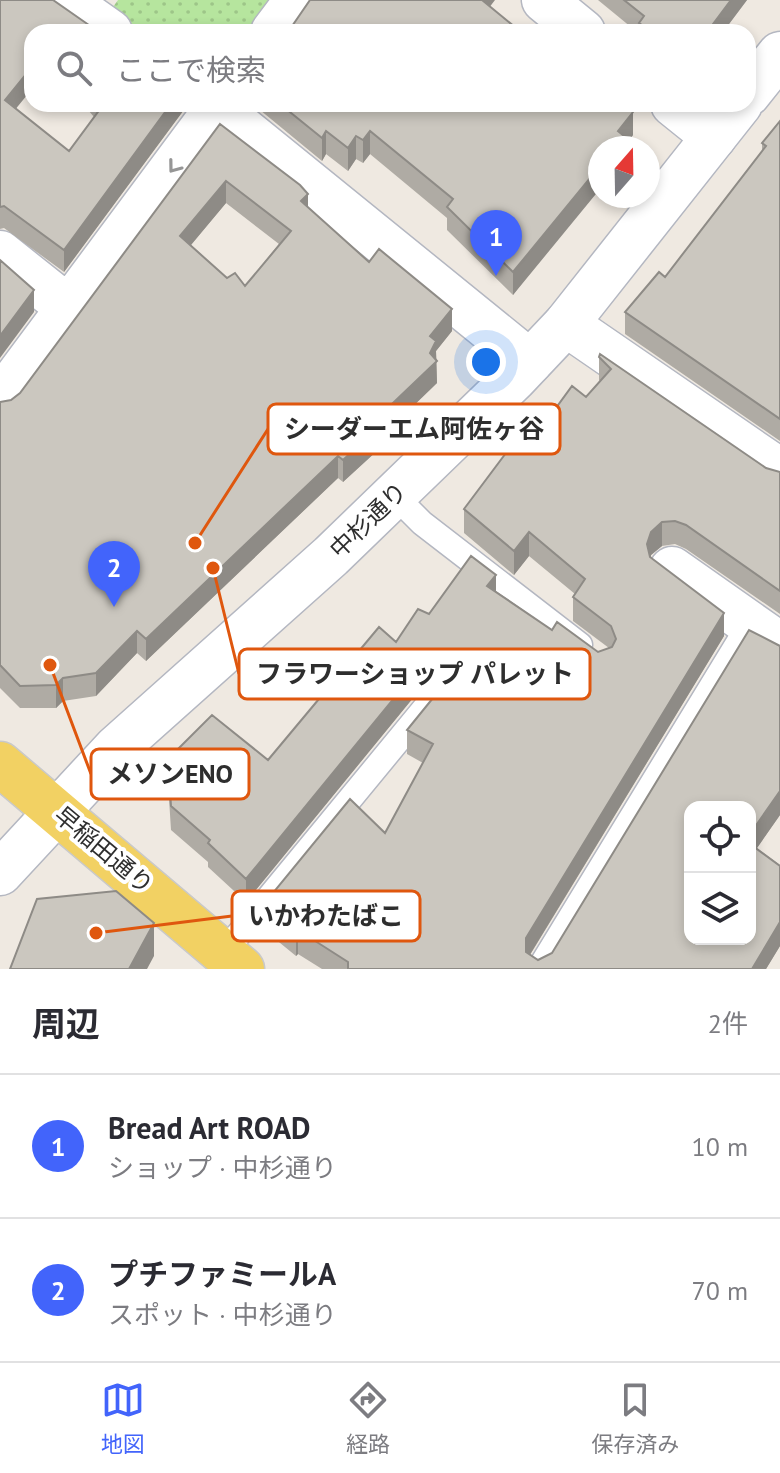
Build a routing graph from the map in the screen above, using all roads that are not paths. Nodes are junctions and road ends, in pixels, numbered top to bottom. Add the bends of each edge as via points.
1 (65, 0) edge
2 (297, 0) edge
3 (544, 0) edge
4 (99, 24) edge
5 (279, 24) edge
6 (573, 24) edge
7 (212, 112) edge
8 (226, 112) edge
9 (739, 112) edge
10 (0, 253) edge
11 (69, 308) junction
12 (566, 324) junction
13 (530, 362) junction
14 (0, 400) edge
15 (780, 471) edge
16 (394, 495) junction
17 (672, 569) edge
18 (764, 635) edge
19 (601, 661) edge
20 (434, 697) edge
21 (0, 764) edge
22 (58, 811) junction
23 (0, 873) edge
24 (233, 960) edge
25 (539, 969) edge

1 - 4 street
2 - 5 street
3 - 6 street
7 -> 11 street
8 - 13 street
9 - 12 street, 中杉通り
10 - 11 street
11 - 14 street
12 - 13 street, 中杉通り
12 - 15 street
13 - 16 street, 中杉通り
16 - 19 lane via 422,523
16 - 22 street, 中杉通り via 116,748
17 - 18 street
18 - 25 lane
20 - 24 lane
21 - 22 main road, 早稲田通り
22 - 23 street, 中杉通り
22 - 24 main road, 早稲田通り

